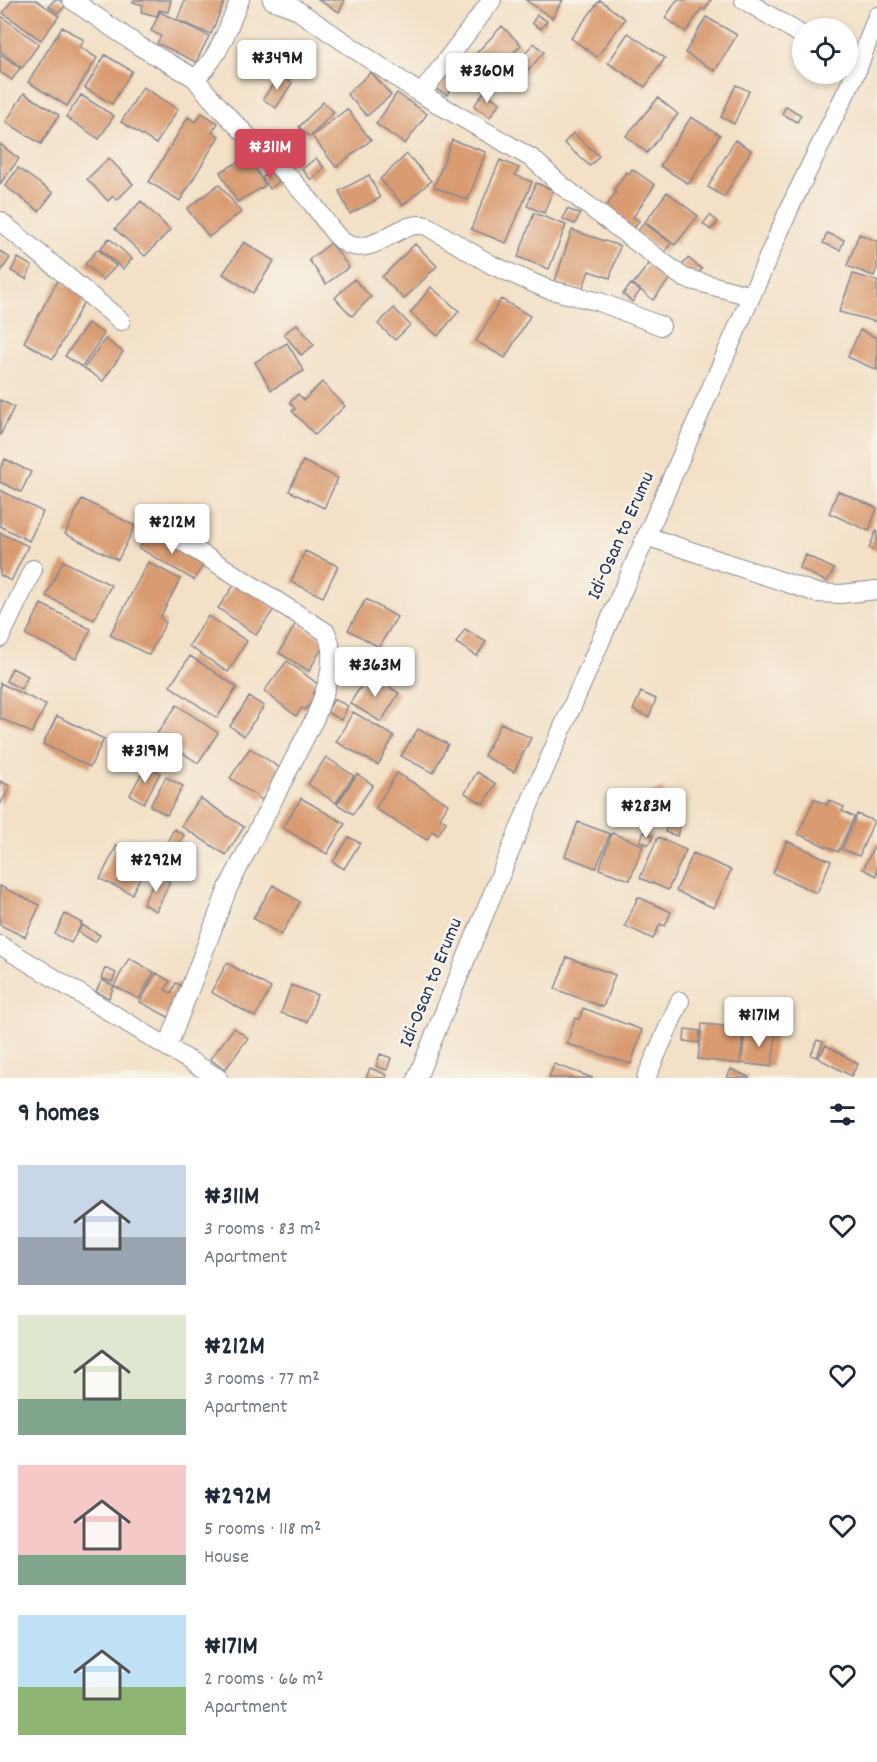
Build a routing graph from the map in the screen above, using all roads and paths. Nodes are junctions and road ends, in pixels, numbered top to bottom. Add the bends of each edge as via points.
1 (72, 0) edge
2 (240, 0) edge
3 (272, 0) edge
4 (492, 0) edge
5 (744, 0) edge
6 (877, 16) edge
7 (792, 29) edge
8 (858, 54) edge
9 (195, 78) junction
10 (844, 84) edge
11 (421, 94) junction
12 (0, 221) edge
13 (751, 296) junction
14 (121, 321) dead end
15 (661, 326) dead end
16 (159, 526) dead end
17 (646, 536) junction
18 (33, 569) dead end
19 (877, 590) edge
20 (0, 638) edge
21 (0, 945) edge
22 (680, 1000) dead end
23 (168, 1046) junction
24 (218, 1078) edge
25 (417, 1078) edge
26 (646, 1078) edge

1 - 9 street via 148,52
2 - 9 street via 222,44 208,68
3 - 11 street via 294,8
4 - 11 street
5 - 7 street
6 - 8 street, Idi-Osan to Erumu
9 - 15 street via 276,162 343,242 365,247 420,224 492,265 547,290 600,302
10 - 13 street, Idi-Osan to Erumu
11 - 13 street via 533,159 561,185 684,278
12 - 14 street
13 - 17 street, Idi-Osan to Erumu
16 - 23 street via 326,632 332,645 324,694 315,718 228,888
17 - 19 street via 817,593
17 - 25 street, Idi-Osan to Erumu via 532,798
18 - 20 street
21 - 23 street
22 - 26 street
23 - 24 street

